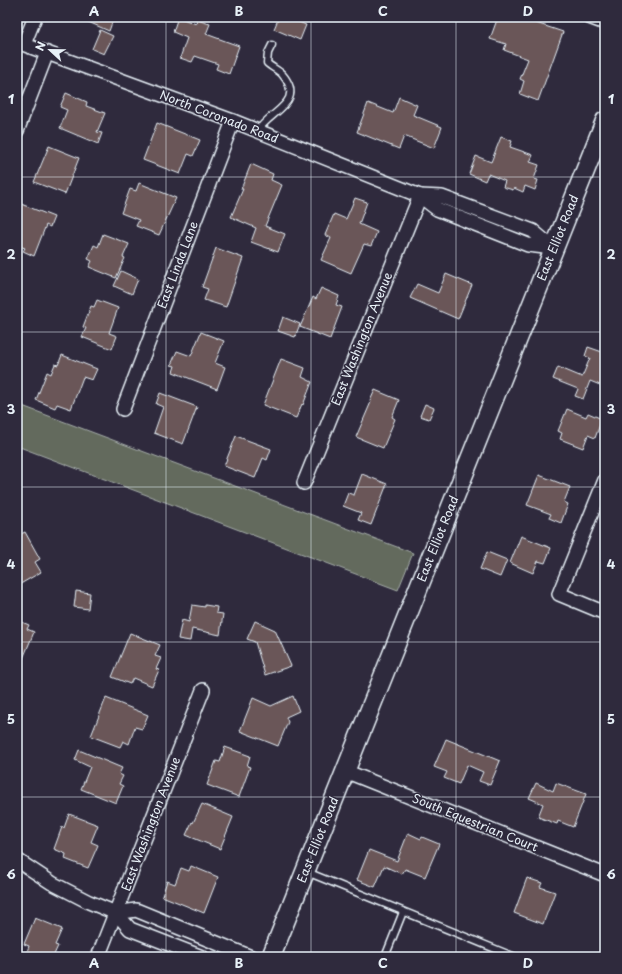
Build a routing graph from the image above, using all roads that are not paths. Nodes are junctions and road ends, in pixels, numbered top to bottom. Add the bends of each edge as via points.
1 (35, 17) edge
2 (589, 17) edge
3 (605, 23) edge
4 (20, 43) edge
5 (272, 45) dead end
6 (47, 53) junction
7 (233, 121) junction
8 (605, 121) edge
9 (17, 131) edge
10 (258, 132) junction
11 (420, 196) junction
12 (553, 248) junction
13 (123, 409) dead end
14 (605, 480) edge
15 (304, 483) dead end
16 (605, 613) edge
17 (203, 690) dead end
18 (345, 771) junction
19 (17, 860) edge
20 (305, 871) junction
21 (605, 875) edge
22 (403, 912) junction
23 (116, 913) junction
24 (98, 957) edge
25 (202, 957) edge
26 (251, 957) edge
27 (271, 957) edge
28 (385, 957) edge
29 (515, 957) edge

1 - 4 street
2 - 3 street
4 - 6 street, North Coronado Road
5 - 10 lane via 267,63 283,75 290,93 288,102 262,125
6 - 7 street, North Coronado Road
6 - 9 street
7 - 10 street, North Coronado Road
7 - 13 street, East Linda Lane
8 - 12 main road, East Elliot Road
10 - 11 street, North Coronado Road
11 - 12 street, North Coronado Road via 442,197 533,231
11 - 15 street, East Washington Avenue
12 - 18 main road, East Elliot Road
14 - 16 street via 559,594
17 - 23 street, East Washington Avenue
18 - 20 main road, East Elliot Road
18 - 21 street, South Equestrian Court
19 - 23 street via 52,883
20 - 22 lane
20 - 27 main road, East Elliot Road
22 - 28 lane
22 - 29 lane
23 - 24 street, East Washington Avenue
23 - 25 street via 130,929
23 - 26 street via 136,910

